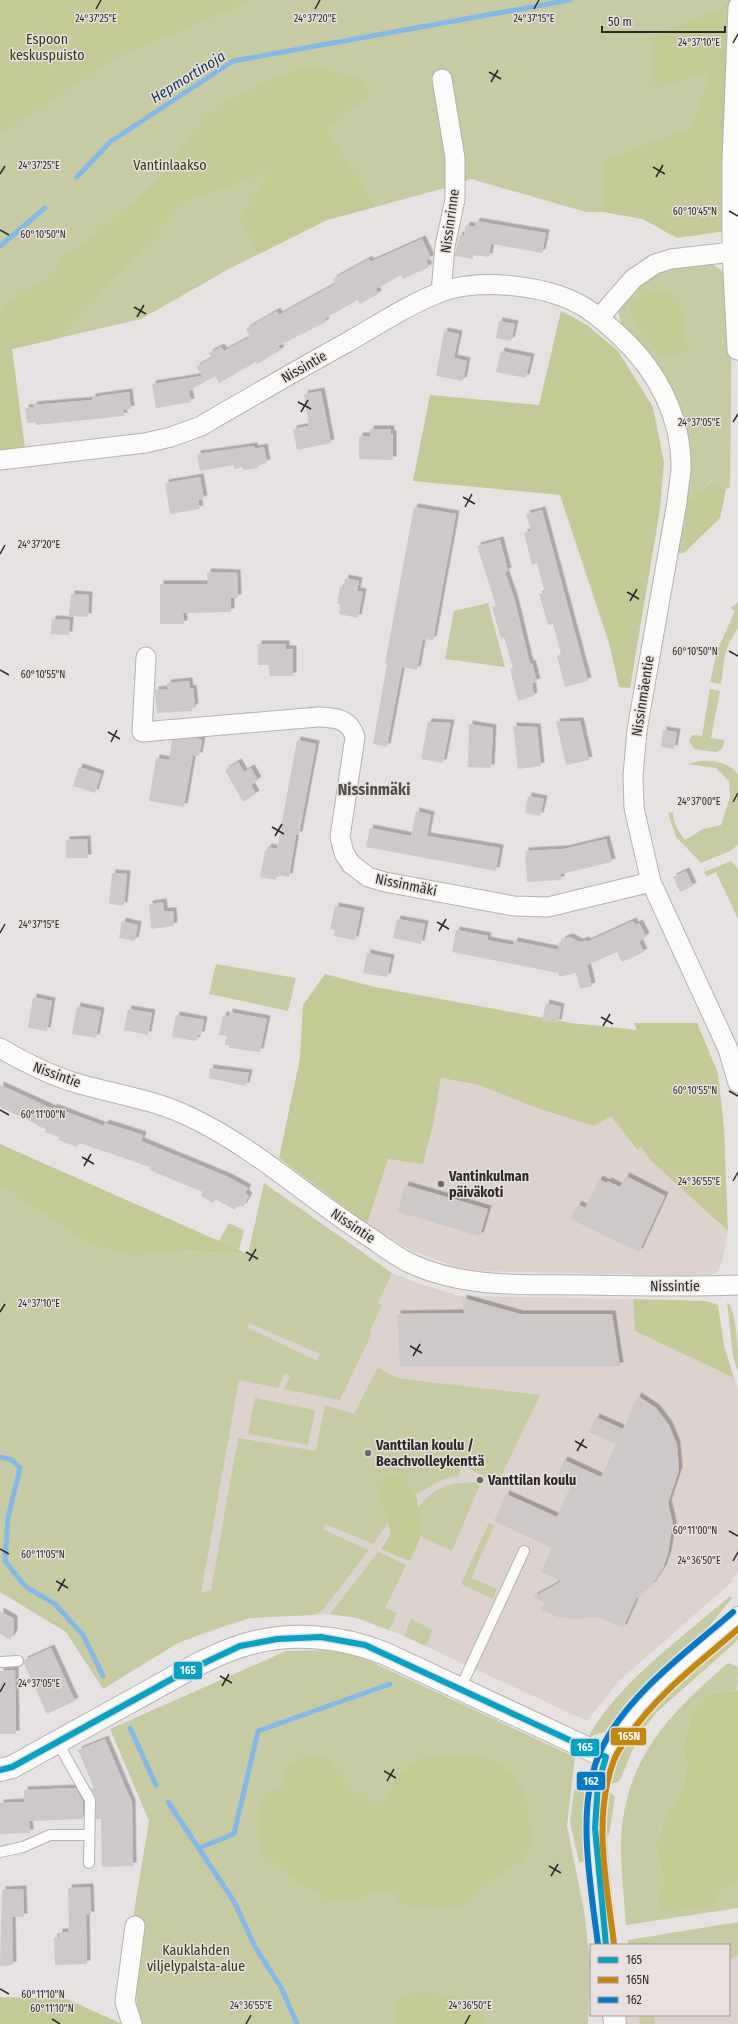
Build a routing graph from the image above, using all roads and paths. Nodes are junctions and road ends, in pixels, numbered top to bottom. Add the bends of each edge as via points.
1 (738, 7) edge
2 (442, 79) dead end
3 (732, 252) junction
4 (736, 275) edge
5 (441, 292) junction
6 (600, 317) junction
7 (737, 350) dead end
8 (0, 460) edge
9 (146, 657) dead end
10 (651, 882) junction
11 (0, 1048) edge
12 (738, 1083) edge
13 (738, 1286) edge
14 (524, 1551) dead end
15 (738, 1618) edge
16 (18, 1661) dead end
17 (0, 1662) edge
18 (460, 1689) junction
19 (59, 1741) junction
20 (606, 1757) junction
21 (0, 1770) edge
22 (89, 1835) junction
23 (0, 1852) edge
24 (89, 1863) dead end
25 (135, 1926) dead end
26 (606, 1944) edge
27 (132, 2024) edge

1 - 3 street
2 - 5 street, Nissinrinne via 455,158 455,199 445,246
3 - 4 street
3 - 6 street via 671,259 655,264 633,279
4 - 7 street
5 - 6 street, Nissintie via 470,285 506,285 536,290 578,304
5 - 8 street, Nissintie via 200,426 171,438
6 - 10 street, Nissinmäentie via 652,372 669,405 678,436 681,468 637,730 633,776 634,808
9 - 10 street, Nissinmäki via 142,732 318,717 337,718 349,724 355,737 340,836 344,853 351,864 368,877 514,906 548,907
10 - 12 street, Nissinmäentie via 728,1050
11 - 13 street, Nissintie via 34,1068 76,1083 166,1106 189,1117 228,1138 351,1226 410,1264 445,1277 483,1283
14 - 18 lane
15 - 20 street via 657,1690 626,1725
16 - 17 lane
18 - 19 street via 365,1645 321,1636 277,1639 240,1646 192,1668
18 - 20 street
19 - 21 street via 12,1767
19 - 22 lane via 90,1800
20 - 26 street via 598,1784 595,1828
22 - 23 lane via 50,1835 22,1847
22 - 24 lane
25 - 27 street via 125,2002

